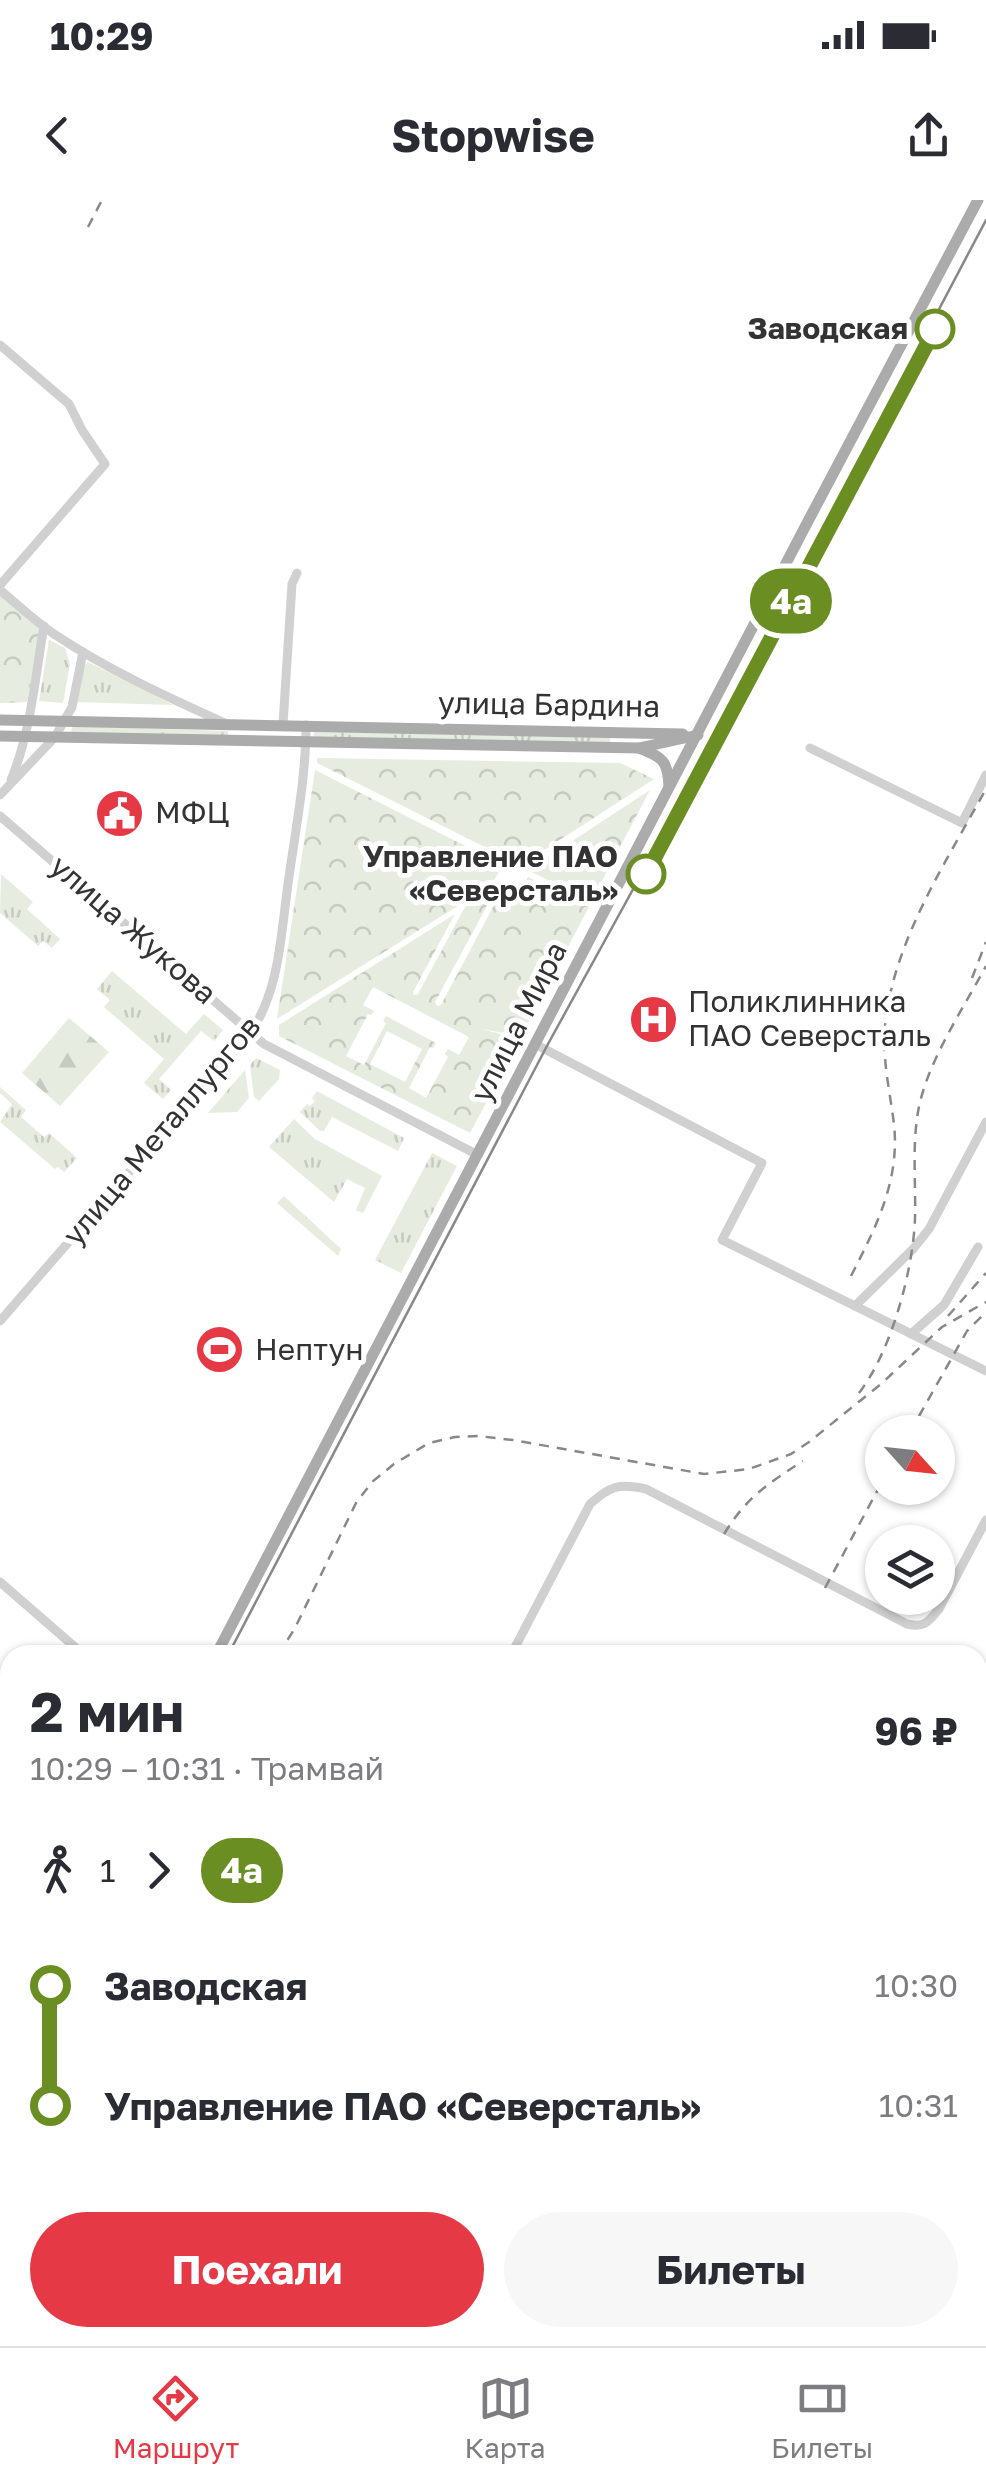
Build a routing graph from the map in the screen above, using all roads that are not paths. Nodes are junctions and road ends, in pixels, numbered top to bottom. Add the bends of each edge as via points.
1 (978, 200) edge
2 (0, 345) edge
3 (297, 573) dead end
4 (0, 588) edge
5 (44, 626) junction
6 (82, 652) junction
7 (0, 720) edge
8 (27, 720) junction
9 (63, 721) junction
10 (228, 724) junction
11 (283, 724) junction
12 (306, 725) junction
13 (529, 729) junction
14 (698, 735) junction
15 (0, 736) edge
16 (24, 736) junction
17 (56, 737) junction
18 (306, 742) junction
19 (528, 746) junction
20 (639, 748) junction
21 (810, 748) dead end
22 (986, 775) edge
23 (8, 785) junction
24 (669, 789) junction
25 (0, 795) edge
26 (0, 816) edge
27 (251, 1032) junction
28 (536, 1044) junction
29 (986, 1122) edge
30 (478, 1155) junction
31 (978, 1248) dead end
32 (855, 1306) junction
33 (0, 1321) edge
34 (911, 1334) junction
35 (986, 1371) edge
36 (986, 1520) edge
37 (0, 1582) edge
38 (72, 1645) edge
39 (221, 1645) edge
40 (516, 1645) edge

1 - 14 main road, улица Мира
2 - 4 street via 69,404 105,464
3 - 11 street
4 - 5 street
5 - 6 street
5 - 8 street
6 - 9 street
6 - 10 street
7 - 8 main road, улица Бардина
8 - 9 main road, улица Бардина
8 - 16 street
9 - 10 main road, улица Бардина
9 - 17 street
10 - 11 main road, улица Бардина
11 - 12 main road, улица Бардина
12 - 13 main road, улица Бардина
12 - 18 street, улица Металлургов
13 - 14 main road, улица Бардина
13 - 19 main road
14 - 20 main road, улица Бардина
14 - 24 main road, улица Мира
15 - 16 main road, улица Бардина
16 - 17 main road, улица Бардина
16 - 23 street
17 - 18 main road, улица Бардина
17 - 23 street
18 - 19 main road, улица Бардина
18 - 27 street, улица Металлургов via 273,981
19 - 20 main road, улица Бардина
20 - 24 main road via 665,763
21 - 22 street via 962,823
23 - 25 street
24 - 28 main road, улица Мира
26 - 27 street, улица Жукова
27 - 30 street, улица Жукова
27 - 33 street, улица Металлургов
28 - 30 main road, улица Мира
28 - 32 street via 762,1163 722,1240
29 - 32 street via 929,1229
30 - 39 main road, улица Мира
31 - 34 street via 944,1306
32 - 34 street
34 - 35 street
36 - 40 street via 939,1609 919,1626 646,1488 626,1484 590,1504
37 - 38 street

